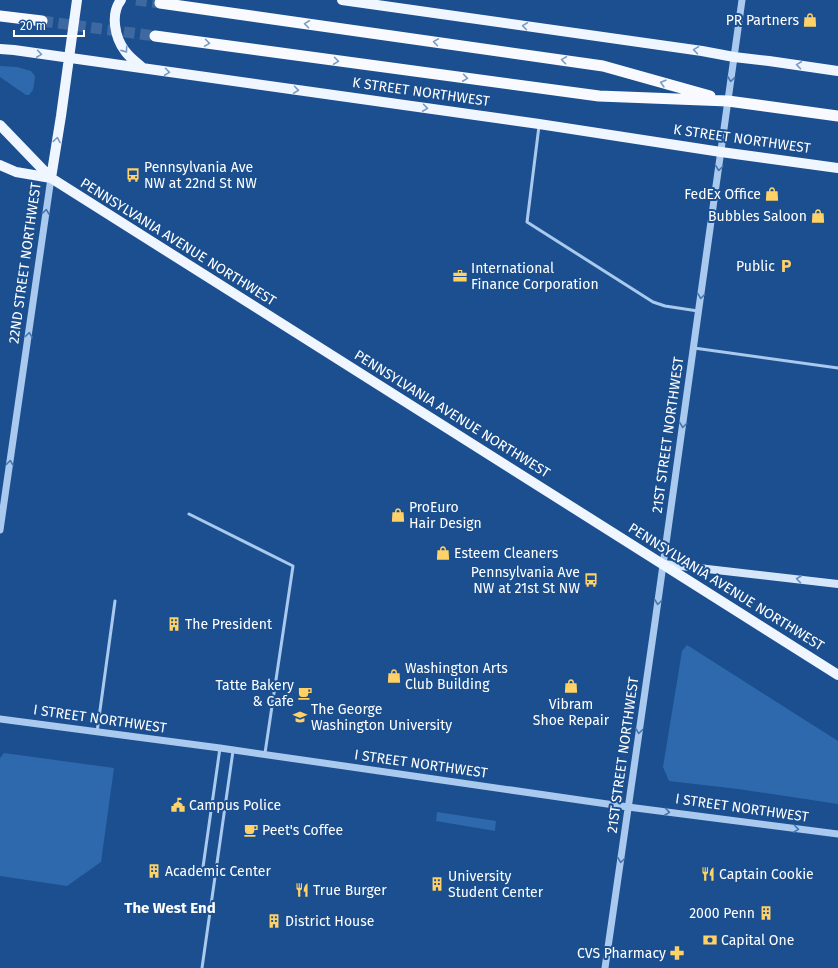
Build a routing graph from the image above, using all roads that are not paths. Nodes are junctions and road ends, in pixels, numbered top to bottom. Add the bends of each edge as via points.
1 (77, 0) edge
2 (121, 0) edge
3 (342, 0) edge
4 (742, 0) edge
5 (377, 2) edge
6 (160, 3) dead end
7 (0, 16) edge
8 (42, 21) tunnel mouth
9 (154, 36) tunnel mouth
10 (0, 49) edge
11 (734, 57) junction
12 (69, 58) junction
13 (143, 68) junction
14 (838, 71) edge
15 (728, 101) junction
16 (838, 116) edge
17 (539, 124) junction
18 (0, 125) edge
19 (721, 152) junction
20 (0, 165) edge
21 (838, 168) edge
22 (51, 178) junction
23 (699, 311) junction
24 (694, 348) junction
25 (838, 368) edge
26 (189, 514) dead end
27 (0, 530) edge
28 (663, 564) junction
29 (838, 584) edge
30 (115, 602) dead end
31 (838, 675) edge
32 (0, 719) edge
33 (97, 732) junction
34 (220, 748) junction
35 (233, 751) junction
36 (265, 755) junction
37 (628, 807) junction
38 (838, 834) edge
39 (202, 874) dead end
40 (202, 968) edge
41 (605, 968) edge

1 - 12 main road, 22ND STREET NORTHWEST
2 -> 13 main road via 115,16 119,42 132,60
3 - 5 main road
4 - 11 street, 21ST STREET NORTHWEST
11 -> 5 main road
15 -> 6 highway, K STREET NORTHWEST via 603,66
7 - 8 highway
9 -> 15 highway, K STREET NORTHWEST via 599,96
10 -> 12 main road, K STREET NORTHWEST
14 -> 11 main road
11 -> 15 street, 21ST STREET NORTHWEST
12 - 13 main road, K STREET NORTHWEST
22 -> 12 main road, 22ND STREET NORTHWEST
13 -> 17 main road, K STREET NORTHWEST
15 - 16 highway, K STREET NORTHWEST
15 - 19 street, 21ST STREET NORTHWEST
17 - 19 main road, K STREET NORTHWEST
17 - 23 lane via 527,222 653,302
18 - 22 main road, PENNSYLVANIA AVENUE NORTHWEST
19 - 21 main road, K STREET NORTHWEST
19 -> 23 street, 21ST STREET NORTHWEST
20 - 22 main road, PENNSYLVANIA AVENUE NORTHWEST via 16,172
27 -> 22 street, 22ND STREET NORTHWEST
22 - 28 main road, PENNSYLVANIA AVENUE NORTHWEST
23 - 24 street, 21ST STREET NORTHWEST
24 - 25 lane
24 -> 28 street, 21ST STREET NORTHWEST
26 - 36 lane via 293,566
29 -> 28 main road
28 - 31 main road, PENNSYLVANIA AVENUE NORTHWEST
28 -> 37 street, 21ST STREET NORTHWEST
30 - 33 lane
32 - 33 street, I STREET NORTHWEST
33 - 34 street, I STREET NORTHWEST
34 - 35 street, I STREET NORTHWEST
34 - 39 lane
35 - 36 street, I STREET NORTHWEST
35 - 40 lane
36 - 37 street, I STREET NORTHWEST
37 -> 38 street, I STREET NORTHWEST
37 -> 41 street, 21ST STREET NORTHWEST

